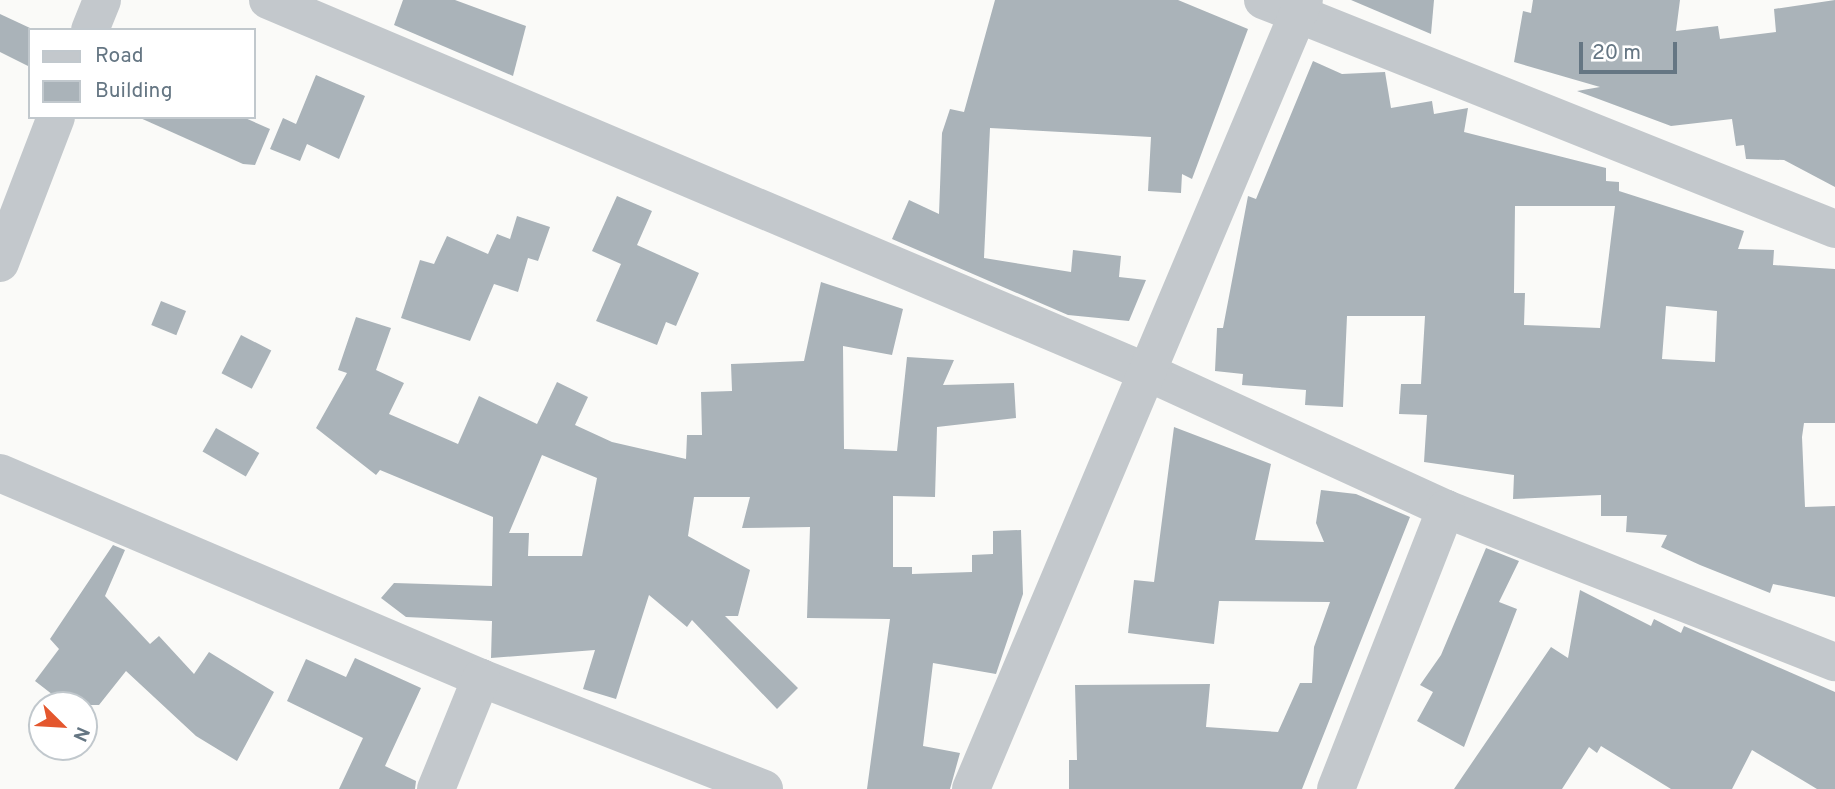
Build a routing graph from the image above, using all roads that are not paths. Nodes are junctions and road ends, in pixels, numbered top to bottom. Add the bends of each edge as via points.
1 (102, 0) edge
2 (268, 0) edge
3 (1263, 0) edge
4 (1301, 7) edge
5 (91, 28) edge
6 (55, 119) edge
7 (1835, 229) edge
8 (0, 263) edge
9 (1149, 373) junction
10 (0, 472) edge
11 (1446, 509) junction
12 (1835, 662) edge
13 (481, 678) junction
14 (436, 789) edge
15 (764, 789) edge
16 (971, 789) edge
17 (1336, 789) edge

1 - 5 street
2 - 9 street
3 - 4 street
4 - 7 street
4 - 9 street
6 - 8 street
9 - 11 street
9 - 16 street
10 - 13 street
11 - 12 street
11 - 17 street
13 - 14 street
13 - 15 street

